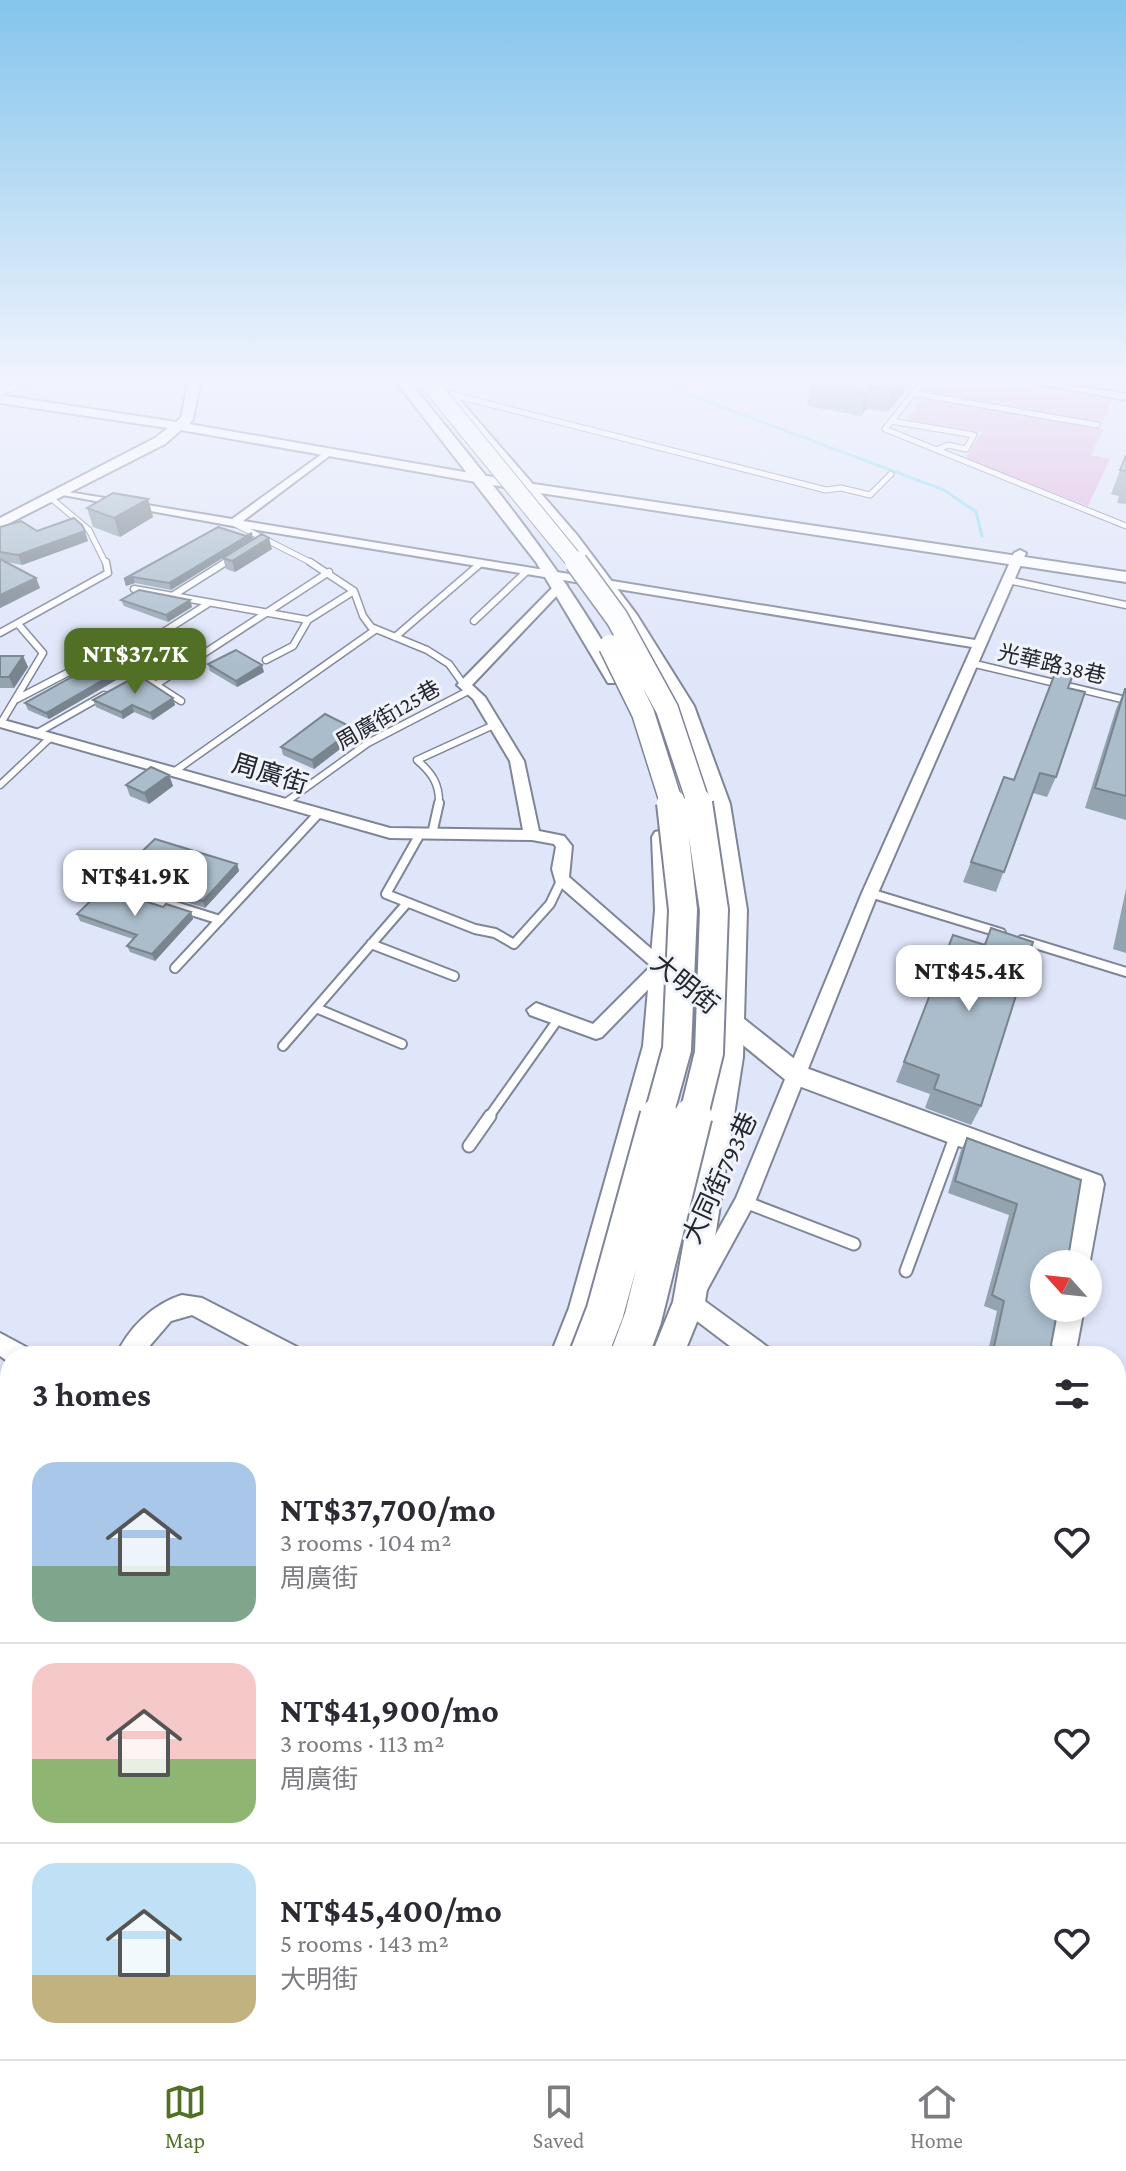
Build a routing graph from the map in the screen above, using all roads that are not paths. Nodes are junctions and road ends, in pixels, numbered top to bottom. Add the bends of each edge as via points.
1 (97, 475) edge
2 (298, 475) edge
3 (477, 475) edge
4 (487, 475) edge
5 (488, 475) edge
6 (508, 475) edge
7 (518, 475) edge
8 (772, 475) edge
9 (890, 475) edge
10 (999, 475) edge
11 (523, 481) junction
12 (57, 497) junction
13 (233, 523) junction
14 (0, 524) edge
15 (1126, 526) edge
16 (264, 539) junction
17 (250, 547) edge
18 (237, 555) edge
19 (1018, 558) junction
20 (481, 563) junction
21 (1126, 568) edge
22 (527, 571) junction
23 (329, 572) junction
24 (1126, 577) edge
25 (1008, 580) junction
26 (558, 581) junction
27 (605, 585) junction
28 (134, 589) edge
29 (354, 591) junction
30 (172, 596) junction
31 (209, 603) junction
32 (1126, 605) edge
33 (265, 614) junction
34 (308, 620) junction
35 (474, 621) dead end
36 (18, 624) junction
37 (375, 630) junction
38 (0, 633) edge
39 (395, 637) junction
40 (980, 645) junction
41 (266, 660) dead end
42 (971, 663) junction
43 (157, 684) junction
44 (123, 685) edge
45 (467, 687) junction
46 (111, 691) edge
47 (17, 699) junction
48 (1126, 700) edge
49 (181, 701) dead end
50 (0, 723) edge
51 (496, 724) junction
52 (44, 735) junction
53 (175, 771) junction
54 (0, 785) edge
55 (286, 802) junction
56 (319, 813) junction
57 (426, 834) junction
58 (532, 835) junction
59 (562, 879) junction
60 (118, 888) dead end
61 (870, 893) junction
62 (407, 903) junction
63 (220, 920) junction
64 (371, 944) junction
65 (662, 966) junction
66 (175, 968) dead end
67 (1126, 972) edge
68 (454, 976) dead end
69 (316, 1008) junction
70 (536, 1010) dead end
71 (559, 1018) junction
72 (732, 1022) junction
73 (402, 1044) dead end
74 (283, 1046) dead end
75 (797, 1075) junction
76 (956, 1133) junction
77 (469, 1146) dead end
78 (745, 1202) junction
79 (854, 1244) dead end
80 (1079, 1250) edge
81 (906, 1271) dead end
82 (689, 1302) junction
83 (1066, 1322) edge
84 (135, 1346) edge
85 (272, 1346) edge
86 (570, 1346) edge
87 (592, 1346) edge
88 (633, 1346) edge
89 (671, 1346) edge
90 (748, 1346) edge
91 (1062, 1346) edge

1 - 12 street
2 - 13 street
3 - 26 main road
4 - 87 highway, bridge via 598,622 643,713 672,805 683,910 677,1049
5 - 11 street
6 - 88 highway, bridge via 617,618 667,709 699,805 714,910 709,1053
7 - 11 main road
8 - 9 lane via 870,495
10 - 15 lane
11 - 19 street
11 - 27 main road
12 - 13 street
12 - 14 street
12 - 36 lane via 85,525 108,573
13 - 16 lane
13 - 20 street
16 - 17 lane
16 - 23 lane
18 - 30 lane
19 - 21 street
19 - 24 street
19 - 25 street, 大同街793巷
20 - 22 street
20 - 39 lane
22 - 26 street
22 - 35 lane
23 - 29 lane
23 - 33 lane
25 - 32 lane
25 - 40 street, 大同街793巷
26 - 27 street
26 - 45 street
26 - 65 main road via 587,624 632,715 661,805 667,910
27 - 40 street
27 - 72 main road via 684,706 719,804 735,910
28 - 30 lane
29 - 34 lane
29 - 37 lane
30 - 31 lane
31 - 33 lane
31 - 47 lane via 137,649 115,648
33 - 34 lane
33 - 43 lane
34 - 41 lane via 293,646
36 - 38 lane
36 - 47 lane via 43,653
37 - 39 lane
37 - 53 lane
39 - 45 lane via 449,664
40 - 42 street, 大同街793巷
42 - 48 lane, 光華路38巷
42 - 61 street, 大同街793巷
43 - 44 lane via 140,677
43 - 49 lane
45 - 51 street
45 - 55 lane, 周廣街125巷 via 368,743
46 - 52 lane
47 - 50 lane
50 - 52 street, 周廣街
51 - 57 lane via 417,760 437,780 440,798
51 - 58 street via 517,761
52 - 53 street, 周廣街
52 - 54 lane
53 - 55 street, 周廣街
55 - 56 street, 周廣街
56 - 57 street, 周廣街 via 390,833
56 - 63 lane
57 - 58 street, 周廣街
57 - 62 lane via 386,894
58 - 59 street via 550,836 564,846
59 - 62 lane via 550,904 514,944
59 - 65 street, 大明街
60 - 63 lane
61 - 67 lane
61 - 75 street, 大同街793巷
62 - 64 lane
63 - 66 lane
64 - 68 lane
64 - 69 lane
65 - 71 street via 596,1032
65 - 72 street, 大明街
65 - 86 main road via 656,1046
69 - 73 lane
69 - 74 lane
70 - 71 street
71 - 77 lane
72 - 75 street, 大明街
72 - 82 main road
75 - 76 street, 大明街
75 - 78 street, 大同街793巷
76 - 80 street, 大明街 via 1091,1184
76 - 81 lane
78 - 79 lane
78 - 82 street, 大同街793巷
82 - 89 main road
82 - 90 street
83 - 91 street
84 - 85 street via 163,1312 178,1303 194,1305

